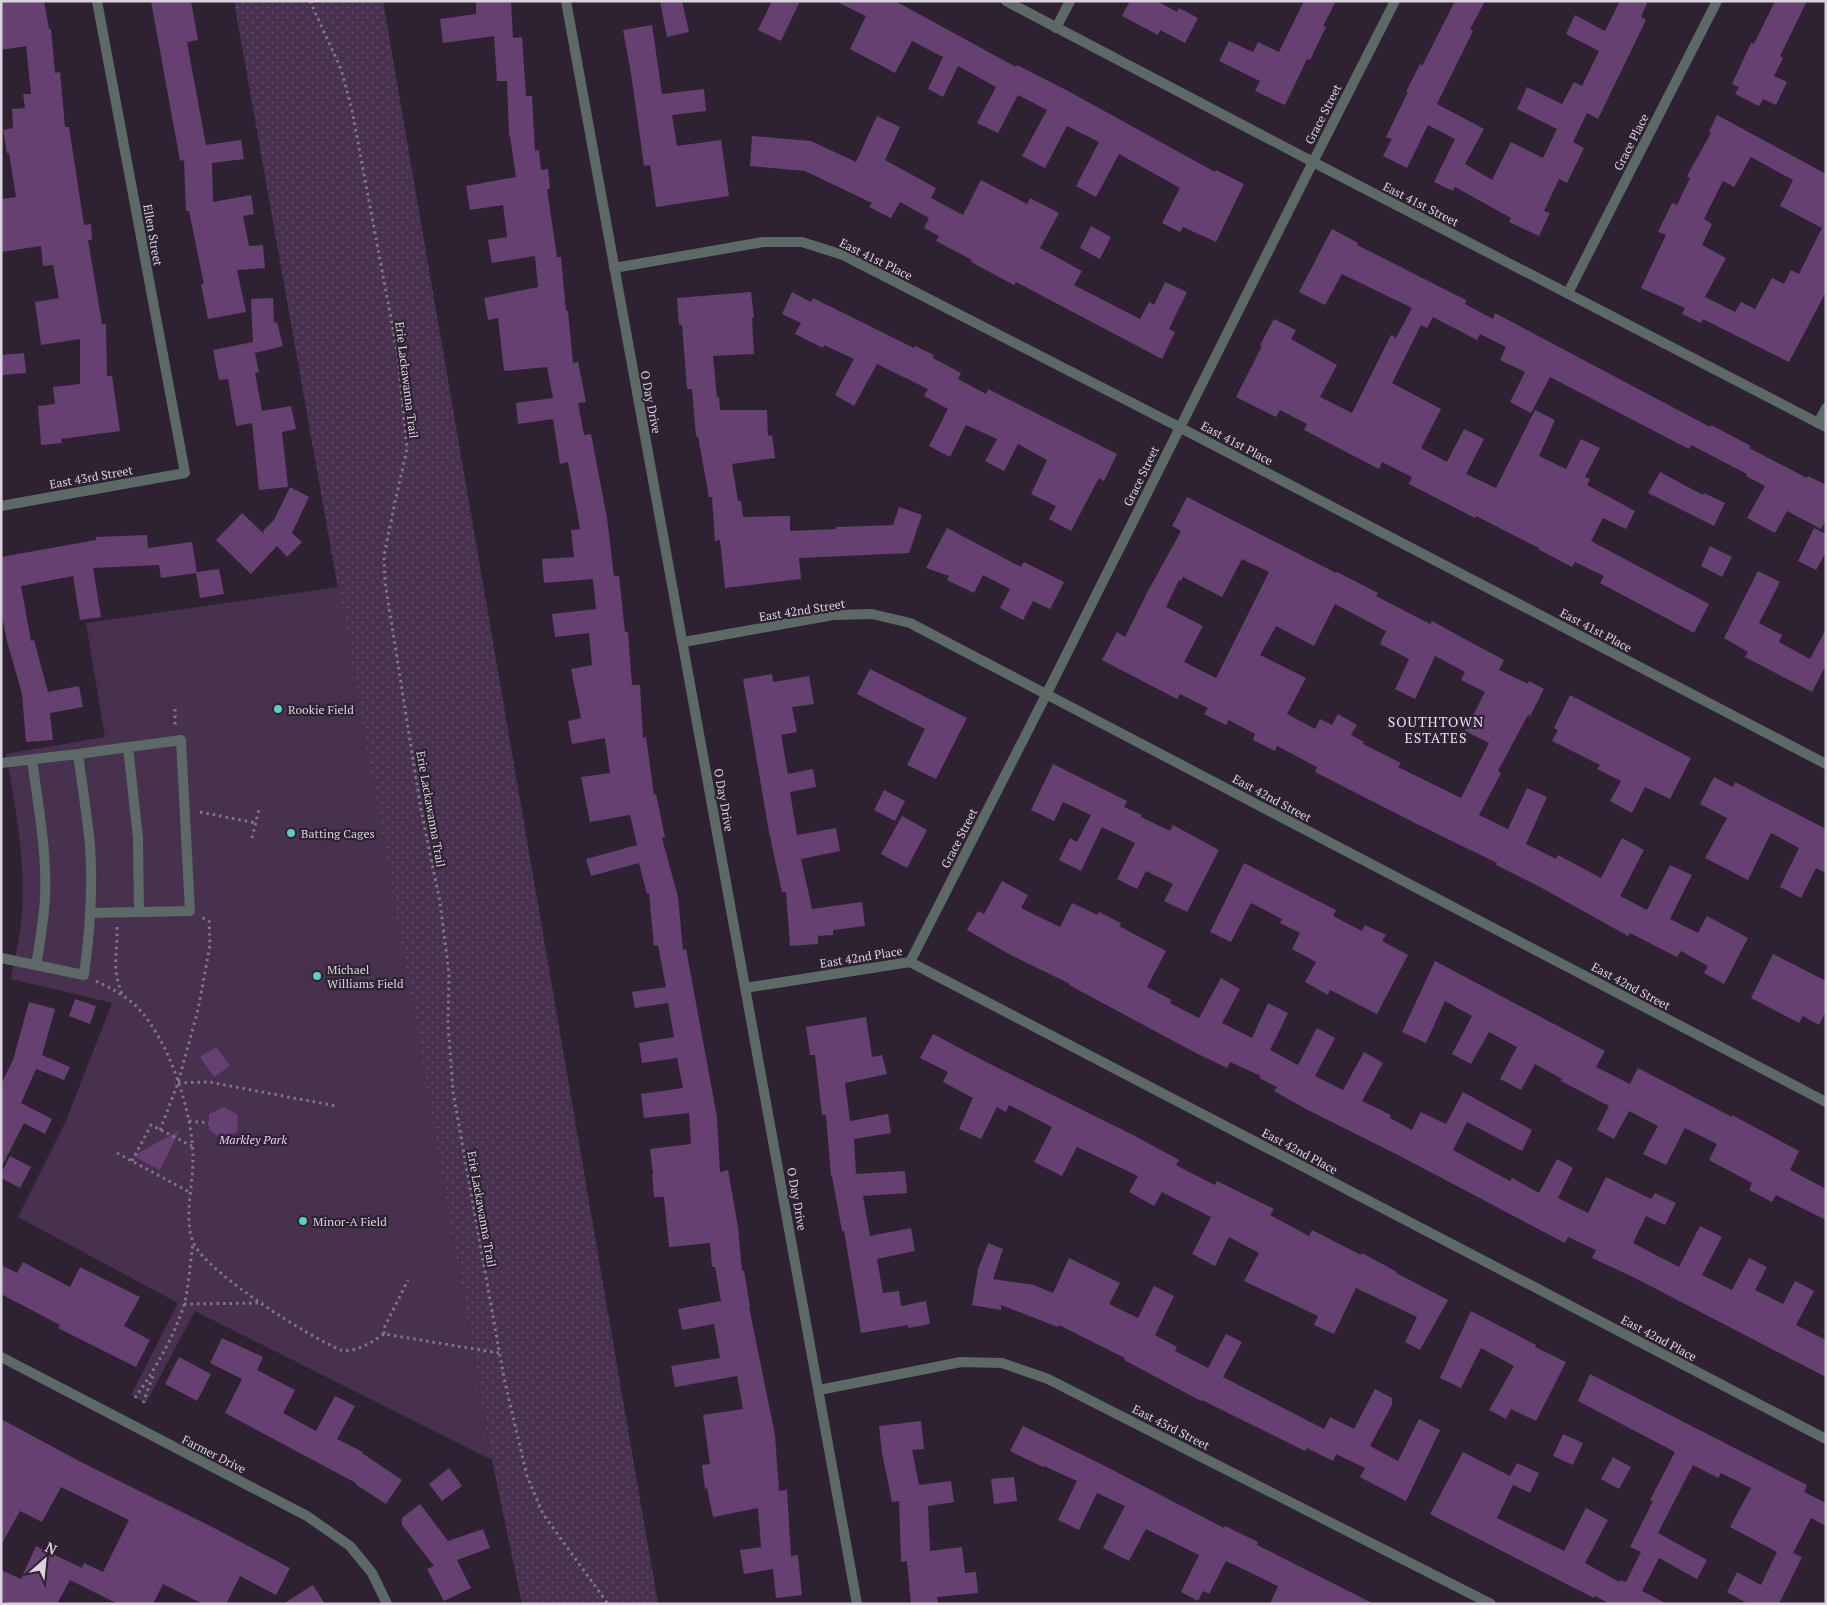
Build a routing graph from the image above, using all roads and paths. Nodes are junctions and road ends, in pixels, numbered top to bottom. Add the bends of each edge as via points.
1 (97, 1) edge
2 (310, 1) edge
3 (566, 1) edge
4 (1006, 1) edge
5 (1070, 1) edge
6 (1395, 1) edge
7 (1717, 1) edge
8 (1056, 28) junction
9 (1313, 162) junction
10 (614, 268) junction
11 (1568, 293) junction
12 (1826, 408) edge
13 (1822, 425) edge
14 (1179, 427) junction
15 (185, 473) joint
16 (1, 506) edge
17 (684, 642) junction
18 (1046, 695) junction
19 (128, 747) junction
20 (78, 754) junction
21 (32, 760) junction
22 (1, 763) edge
23 (1826, 764) edge
24 (259, 809) dead end
25 (184, 810) junction
26 (256, 823) junction
27 (252, 838) dead end
28 (190, 911) junction
29 (116, 912) junction
30 (139, 912) junction
31 (90, 913) junction
32 (1, 958) edge
33 (910, 962) junction
34 (36, 965) junction
35 (84, 975) junction
36 (745, 988) junction
37 (123, 995) junction
38 (178, 1083) junction
39 (1826, 1102) edge
40 (336, 1106) dead end
41 (189, 1121) junction
42 (209, 1123) dead end
43 (160, 1130) junction
44 (192, 1147) junction
45 (117, 1153) dead end
46 (132, 1161) junction
47 (191, 1193) junction
48 (193, 1243) junction
49 (408, 1280) dead end
50 (263, 1303) junction
51 (184, 1304) junction
52 (384, 1334) junction
53 (499, 1353) junction
54 (1, 1357) edge
55 (156, 1368) junction
56 (819, 1390) junction
57 (135, 1398) dead end
58 (144, 1402) dead end
59 (1826, 1438) edge
60 (387, 1604) edge
61 (608, 1604) edge
62 (858, 1604) edge
63 (1491, 1604) edge

1 - 15 street, Ellen Street
2 - 53 path, Erie Lackawanna Trail via 340,69 352,110 398,356 407,450 384,556 385,582 421,810 440,902 449,974 448,1023 453,1092
3 - 10 street, O Day Drive
4 - 8 street, East 41st Street
5 - 8 street
6 - 9 street, Grace Street
7 - 11 street, Grace Place
8 - 9 street, East 41st Street
9 - 11 street, East 41st Street
9 - 14 street, Grace Street
10 - 14 street, East 41st Place via 763,242 802,242 843,255
10 - 17 street, O Day Drive
11 - 13 street, East 41st Street
12 - 13 street
14 - 18 street, Grace Street
14 - 23 street, East 41st Place
15 - 16 street, East 43rd Street
17 - 18 street, East 42nd Street via 833,615 872,614 910,623
17 - 36 street, O Day Drive
18 - 33 street, Grace Street
18 - 39 street, East 42nd Street
19 - 20 street
19 - 25 street via 181,740
19 - 30 street via 138,838
20 - 21 street
20 - 31 street via 90,847
21 - 22 street
21 - 34 street via 45,878
24 - 26 path
25 - 26 path
25 - 28 street
26 - 27 path
28 - 30 street
28 - 38 path via 209,921 210,946 198,1010
29 - 30 street
29 - 31 street
29 - 37 path via 116,973
31 - 35 street
32 - 34 street
33 - 36 street, East 42nd Place
33 - 59 street, East 42nd Place
34 - 35 street
35 - 37 path
36 - 56 street, O Day Drive
37 - 38 path via 154,1030
38 - 40 path via 209,1082
38 - 41 path
38 - 43 path
41 - 42 path
41 - 44 path
43 - 44 path
43 - 46 path via 151,1124
44 - 47 path
45 - 46 path
46 - 47 path
47 - 48 path
48 - 50 path via 213,1266
48 - 51 path
49 - 52 path
50 - 51 path
50 - 52 path via 305,1332 341,1350 371,1343
51 - 55 path
52 - 53 path
53 - 61 path, Erie Lackawanna Trail via 527,1476 543,1514
54 - 60 street, Farmer Drive via 307,1516 350,1546 372,1573
55 - 57 path
55 - 58 path
56 - 62 street, O Day Drive
56 - 63 street, East 43rd Street via 961,1362 1002,1363 1048,1379

